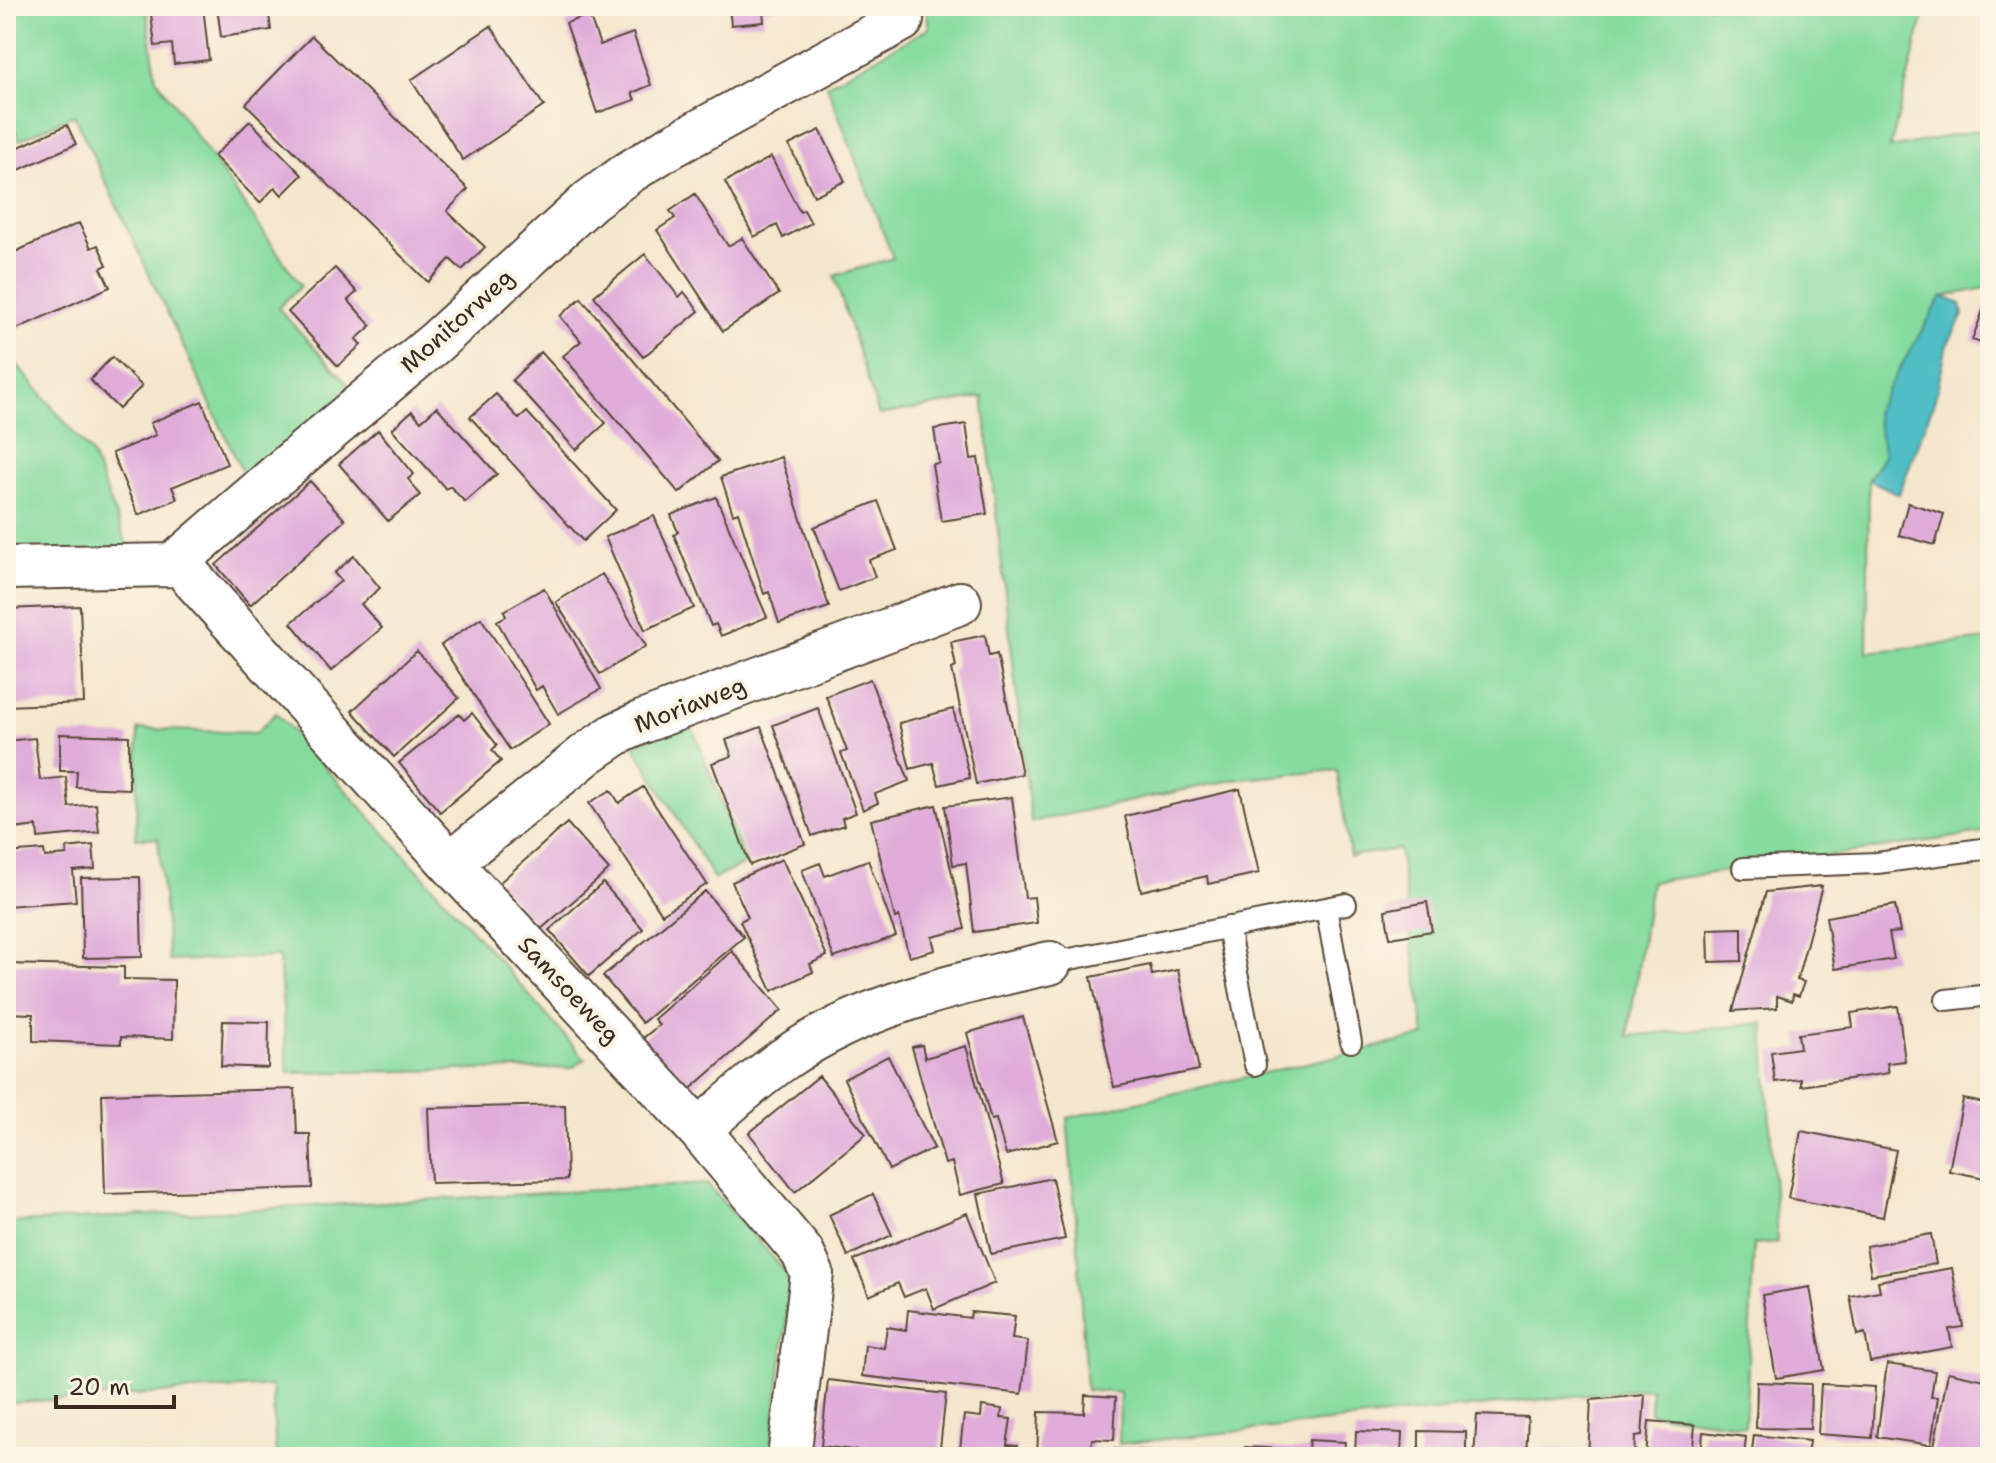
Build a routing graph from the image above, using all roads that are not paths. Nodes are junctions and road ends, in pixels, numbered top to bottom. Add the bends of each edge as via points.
1 (902, 20) dead end
2 (6, 568) edge
3 (191, 577) dead end
4 (960, 603) dead end
5 (1990, 848) edge
6 (450, 863) junction
7 (1743, 868) dead end
8 (1228, 927) junction
9 (1050, 963) joint
10 (1990, 995) edge
11 (1946, 1000) dead end
12 (1351, 1042) dead end
13 (1255, 1065) dead end
14 (699, 1130) junction
15 (789, 1457) edge

1 - 2 street, Monitorweg via 665,150 591,200 436,342 173,565
3 - 6 street, Samsoeweg
4 - 6 street, Moriaweg via 616,734
5 - 7 lane via 1877,863
6 - 14 street, Samsoeweg
8 - 9 lane
8 - 12 lane via 1336,906
8 - 13 lane
9 - 14 street via 937,989 826,1034 755,1080
10 - 11 lane
14 - 15 street, Samsoeweg via 802,1252 812,1273

